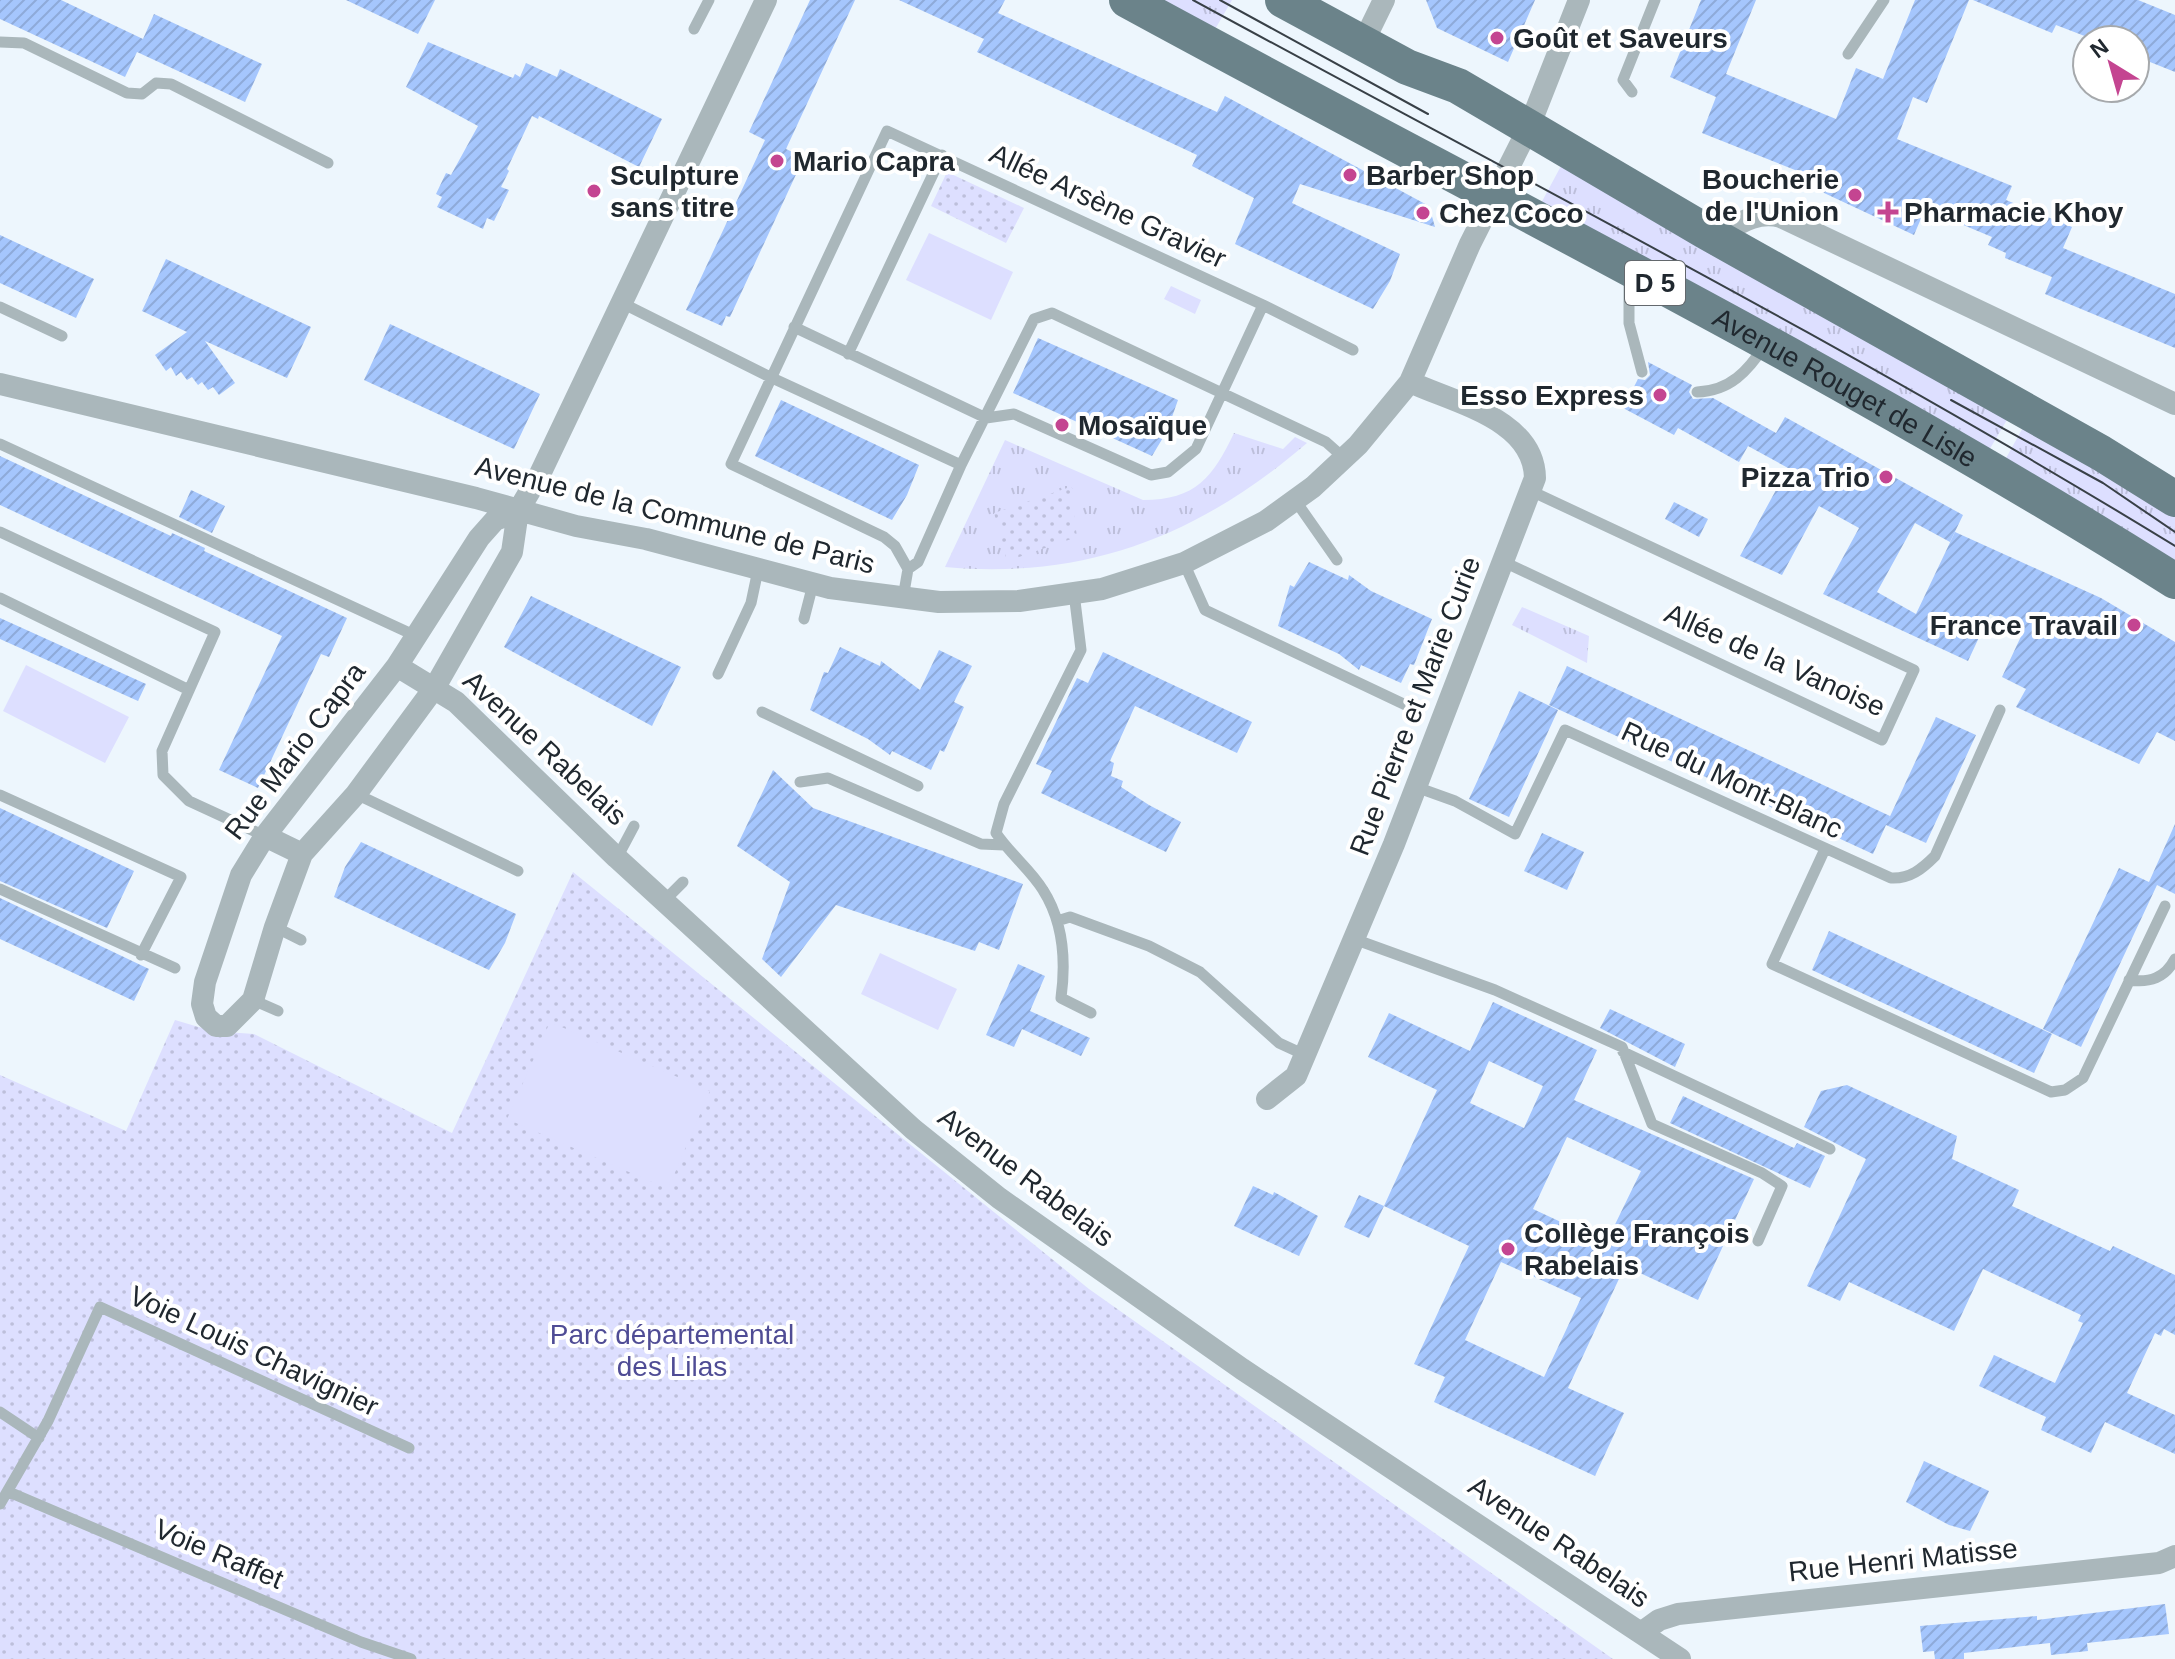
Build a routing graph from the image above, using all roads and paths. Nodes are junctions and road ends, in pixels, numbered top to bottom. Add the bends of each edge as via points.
1 (709, 0) edge
2 (766, 0) edge
3 (1127, 0) edge
4 (1283, 0) edge
5 (1384, 0) edge
6 (1579, 0) edge
7 (1655, 0) edge
8 (1884, 0) edge
9 (694, 29) dead end
10 (0, 42) edge
11 (1363, 43) junction
12 (1848, 54) dead end
13 (1632, 92) dead end
14 (1529, 127) junction
15 (942, 155) junction
16 (328, 163) dead end
17 (1494, 197) junction
18 (1715, 237) junction
19 (1629, 269) junction
20 (622, 303) junction
21 (1263, 305) junction
22 (0, 307) edge
23 (794, 327) junction
24 (62, 336) dead end
25 (1767, 342) junction
26 (1353, 350) dead end
27 (848, 354) junction
28 (1642, 372) dead end
29 (770, 377) junction
30 (1410, 382) junction
31 (0, 384) edge
32 (1697, 392) dead end
33 (1223, 393) junction
34 (2175, 404) edge
35 (986, 418) junction
36 (0, 444) edge
37 (1344, 458) junction
38 (961, 465) junction
39 (1531, 491) junction
40 (2175, 499) edge
41 (1295, 500) junction
42 (518, 511) junction
43 (0, 532) edge
44 (1337, 560) dead end
45 (1504, 562) junction
46 (1184, 563) junction
47 (908, 569) junction
48 (758, 570) junction
49 (2175, 581) edge
50 (813, 584) junction
51 (1074, 593) junction
52 (0, 598) edge
53 (903, 599) junction
54 (804, 619) dead end
55 (416, 636) junction
56 (397, 666) junction
57 (718, 674) dead end
58 (435, 687) junction
59 (189, 690) junction
60 (1412, 708) dead end
61 (2000, 710) dead end
62 (762, 712) dead end
63 (800, 782) dead end
64 (918, 786) dead end
65 (1416, 787) junction
66 (356, 794) junction
67 (0, 795) edge
68 (634, 826) dead end
69 (265, 836) junction
70 (1004, 845) junction
71 (1825, 849) junction
72 (302, 854) junction
73 (617, 858) junction
74 (518, 871) dead end
75 (683, 882) dead end
76 (0, 889) edge
77 (665, 900) junction
78 (2165, 906) dead end
79 (1057, 921) junction
80 (275, 927) junction
81 (1354, 939) junction
82 (301, 940) dead end
83 (141, 955) junction
84 (2175, 959) edge
85 (175, 968) dead end
86 (2129, 980) junction
87 (253, 1000) junction
88 (278, 1011) dead end
89 (1091, 1013) dead end
90 (1623, 1052) junction
91 (1305, 1055) junction
92 (1267, 1099) dead end
93 (1830, 1149) dead end
94 (1758, 1241) dead end
95 (0, 1412) edge
96 (39, 1438) junction
97 (409, 1448) dead end
98 (9, 1492) junction
99 (0, 1504) edge
100 (2175, 1556) edge
101 (1641, 1633) junction
102 (411, 1659) edge
103 (1680, 1659) edge

1 - 9 lane
2 - 20 street, Rue Mario Capra
3 - 17 main road, Avenue Rouget de Lisle / D 5
4 - 11 main road, D 5
5 - 11 street
6 - 14 street, Avenue de la Commune de Paris
7 - 13 lane via 1623,80
8 - 12 lane
10 - 16 lane via 24,43 127,93 171,84
11 - 14 main road, D 5 via 1458,86
14 - 17 street, Avenue de la Commune de Paris
14 - 18 main road, D 5
15 - 21 lane, Allée Arsène Gravier
15 - 23 lane, Allée Arsène Gravier via 887,131
15 - 27 lane
17 - 19 main road, Avenue Rouget de Lisle / D 5
17 - 30 street, Avenue de la Commune de Paris
18 - 34 street via 1752,217 1781,217
18 - 40 main road, D 5
19 - 25 main road, Avenue Rouget de Lisle / D 5
19 - 28 lane via 1629,323
20 - 29 lane
20 - 42 street, Rue Mario Capra
21 - 26 lane, Allée Arsène Gravier
21 - 33 lane
22 - 24 lane
23 - 27 lane
23 - 29 lane
25 - 32 lane via 1741,376 1714,392
25 - 49 main road, Avenue Rouget de Lisle / D 5 via 1963,451
27 - 35 lane
29 - 38 lane
29 - 47 lane via 731,464 884,537
30 - 37 street, Avenue de la Commune de Paris
30 - 39 street, Rue Pierre et Marie Curie via 1495,420 1524,440 1535,464
31 - 42 street, Avenue de la Commune de Paris
33 - 35 lane via 1196,449 1168,472 1151,475 1014,414
33 - 35 lane via 1052,313 1041,314 1029,328
33 - 37 lane via 1326,442
35 - 38 lane
36 - 55 lane
37 - 41 street, Avenue de la Commune de Paris
38 - 47 lane via 918,562
39 - 45 street, Rue Pierre et Marie Curie
39 - 45 lane, Allée de la Vanoise via 1914,670 1882,740
41 - 44 lane
41 - 46 street, Avenue de la Commune de Paris
42 - 48 street, Avenue de la Commune de Paris
42 - 55 street, Rue Mario Capra via 495,520 479,538
42 - 58 street, Rue Mario Capra via 512,552
43 - 59 lane via 215,632
45 - 65 street, Rue Pierre et Marie Curie
46 - 51 street, Avenue de la Commune de Paris
46 - 60 lane via 1205,610
47 - 53 lane
48 - 50 street, Avenue de la Commune de Paris
48 - 57 lane via 751,603
50 - 53 street, Avenue de la Commune de Paris
50 - 54 lane
51 - 53 street, Avenue de la Commune de Paris via 1019,601
51 - 70 lane via 1081,650 1004,804 996,833
52 - 59 lane
55 - 56 street, Rue Mario Capra
56 - 58 street, Avenue Rabelais
56 - 69 street, Rue Mario Capra
58 - 66 street, Rue Mario Capra
58 - 73 street, Avenue Rabelais
59 - 69 lane via 162,751 163,775 189,801
61 - 71 lane, Rue du Mont-Blanc via 1935,856 1917,873 1891,878
62 - 64 lane
63 - 70 lane via 828,778 981,844
65 - 71 lane, Rue du Mont-Blanc via 1455,801 1515,834 1565,730
65 - 81 street, Rue Pierre et Marie Curie
66 - 72 street, Rue Mario Capra
66 - 74 lane
67 - 83 lane via 181,877
68 - 73 lane
69 - 72 street
69 - 87 street, Rue Mario Capra via 241,875 202,1004 216,1026 227,1026
70 - 79 lane via 1043,890
71 - 86 lane via 1772,964 2051,1092 2083,1078
72 - 80 street, Rue Mario Capra
73 - 77 street, Avenue Rabelais
75 - 77 lane
76 - 83 lane
77 - 101 street, Avenue Rabelais via 913,1129 1021,1215 1242,1369
78 - 86 lane
79 - 89 lane via 1062,934 1061,998
79 - 91 lane via 1070,917 1149,946 1200,972 1279,1043
80 - 82 lane
80 - 87 street, Rue Mario Capra
81 - 90 lane via 1495,990 1614,1042
81 - 91 street, Rue Pierre et Marie Curie
83 - 85 lane
84 - 86 lane via 2158,978
87 - 88 lane
90 - 93 lane
90 - 94 lane via 1652,1124 1782,1186
91 - 92 street, Rue Pierre et Marie Curie via 1296,1076
95 - 96 lane
96 - 97 lane, Voie Louis Chavignier via 100,1307
96 - 98 lane
98 - 99 lane
98 - 102 lane, Voie Raffet
100 - 101 street, Rue Henri Matisse via 2159,1563 1678,1614
101 - 103 street, Avenue Rabelais

